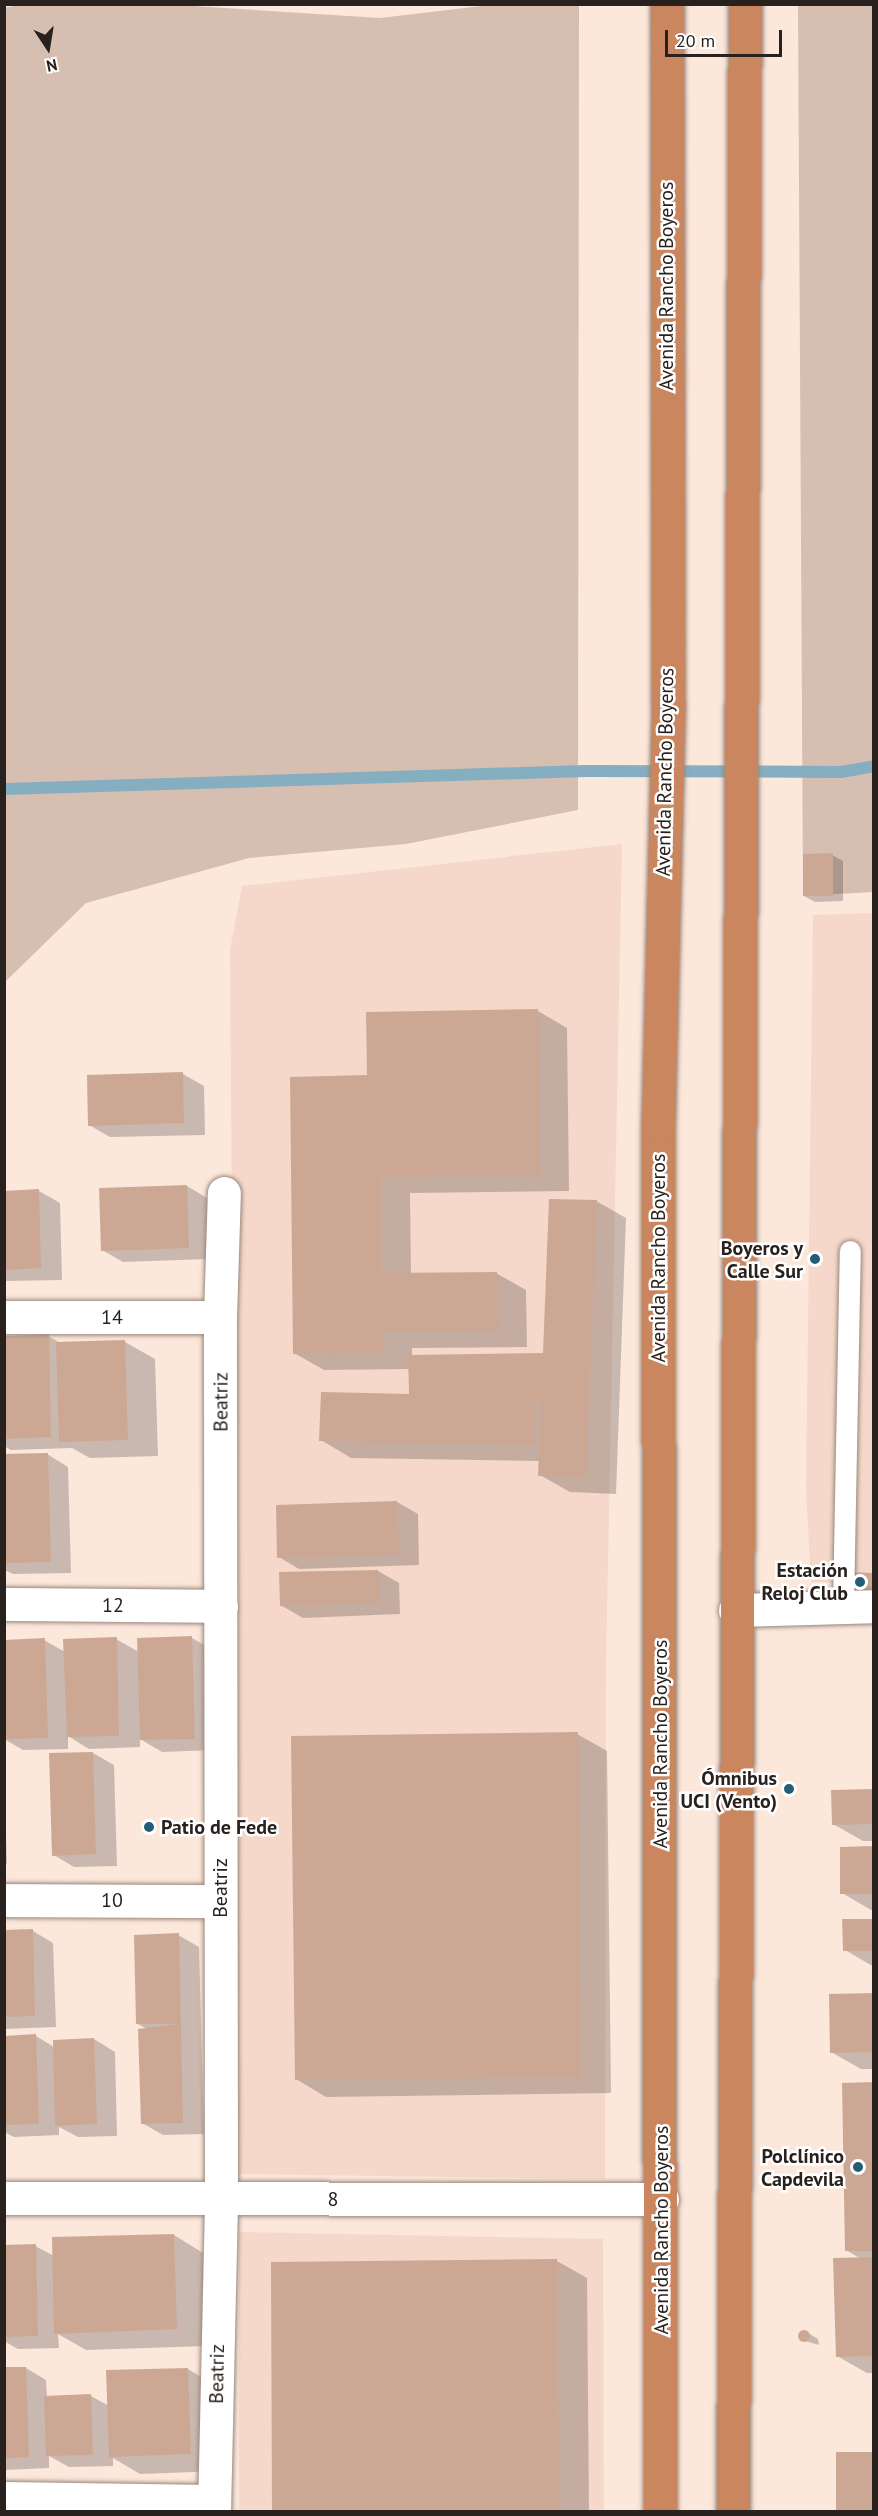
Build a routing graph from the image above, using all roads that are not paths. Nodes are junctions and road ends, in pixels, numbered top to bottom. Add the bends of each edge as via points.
1 (668, 4) edge
2 (745, 4) edge
3 (224, 1193) dead end
4 (850, 1251) dead end
5 (4, 1317) edge
6 (220, 1317) junction
7 (4, 1604) edge
8 (221, 1606) junction
9 (858, 1606) edge
10 (735, 1610) junction
11 (4, 1900) edge
12 (220, 1901) junction
13 (4, 2198) edge
14 (221, 2198) junction
15 (662, 2199) junction
16 (4, 2498) edge
17 (214, 2506) edge
18 (660, 2511) edge
19 (733, 2511) edge

1 - 15 highway, Avenida Rancho Boyeros via 668,704 658,1127
2 - 10 highway
3 - 6 street, Beatriz
4 - 9 lane
5 - 6 street, 14
6 - 8 street, Beatriz
7 - 8 street, 12
8 - 12 street, Beatriz
9 - 10 street
10 - 19 highway
11 - 12 street, 10
12 - 14 street, Beatriz
13 - 14 street, 8
14 - 15 street, 8
14 - 17 street, Beatriz
15 - 18 highway, Avenida Rancho Boyeros
16 - 17 street

